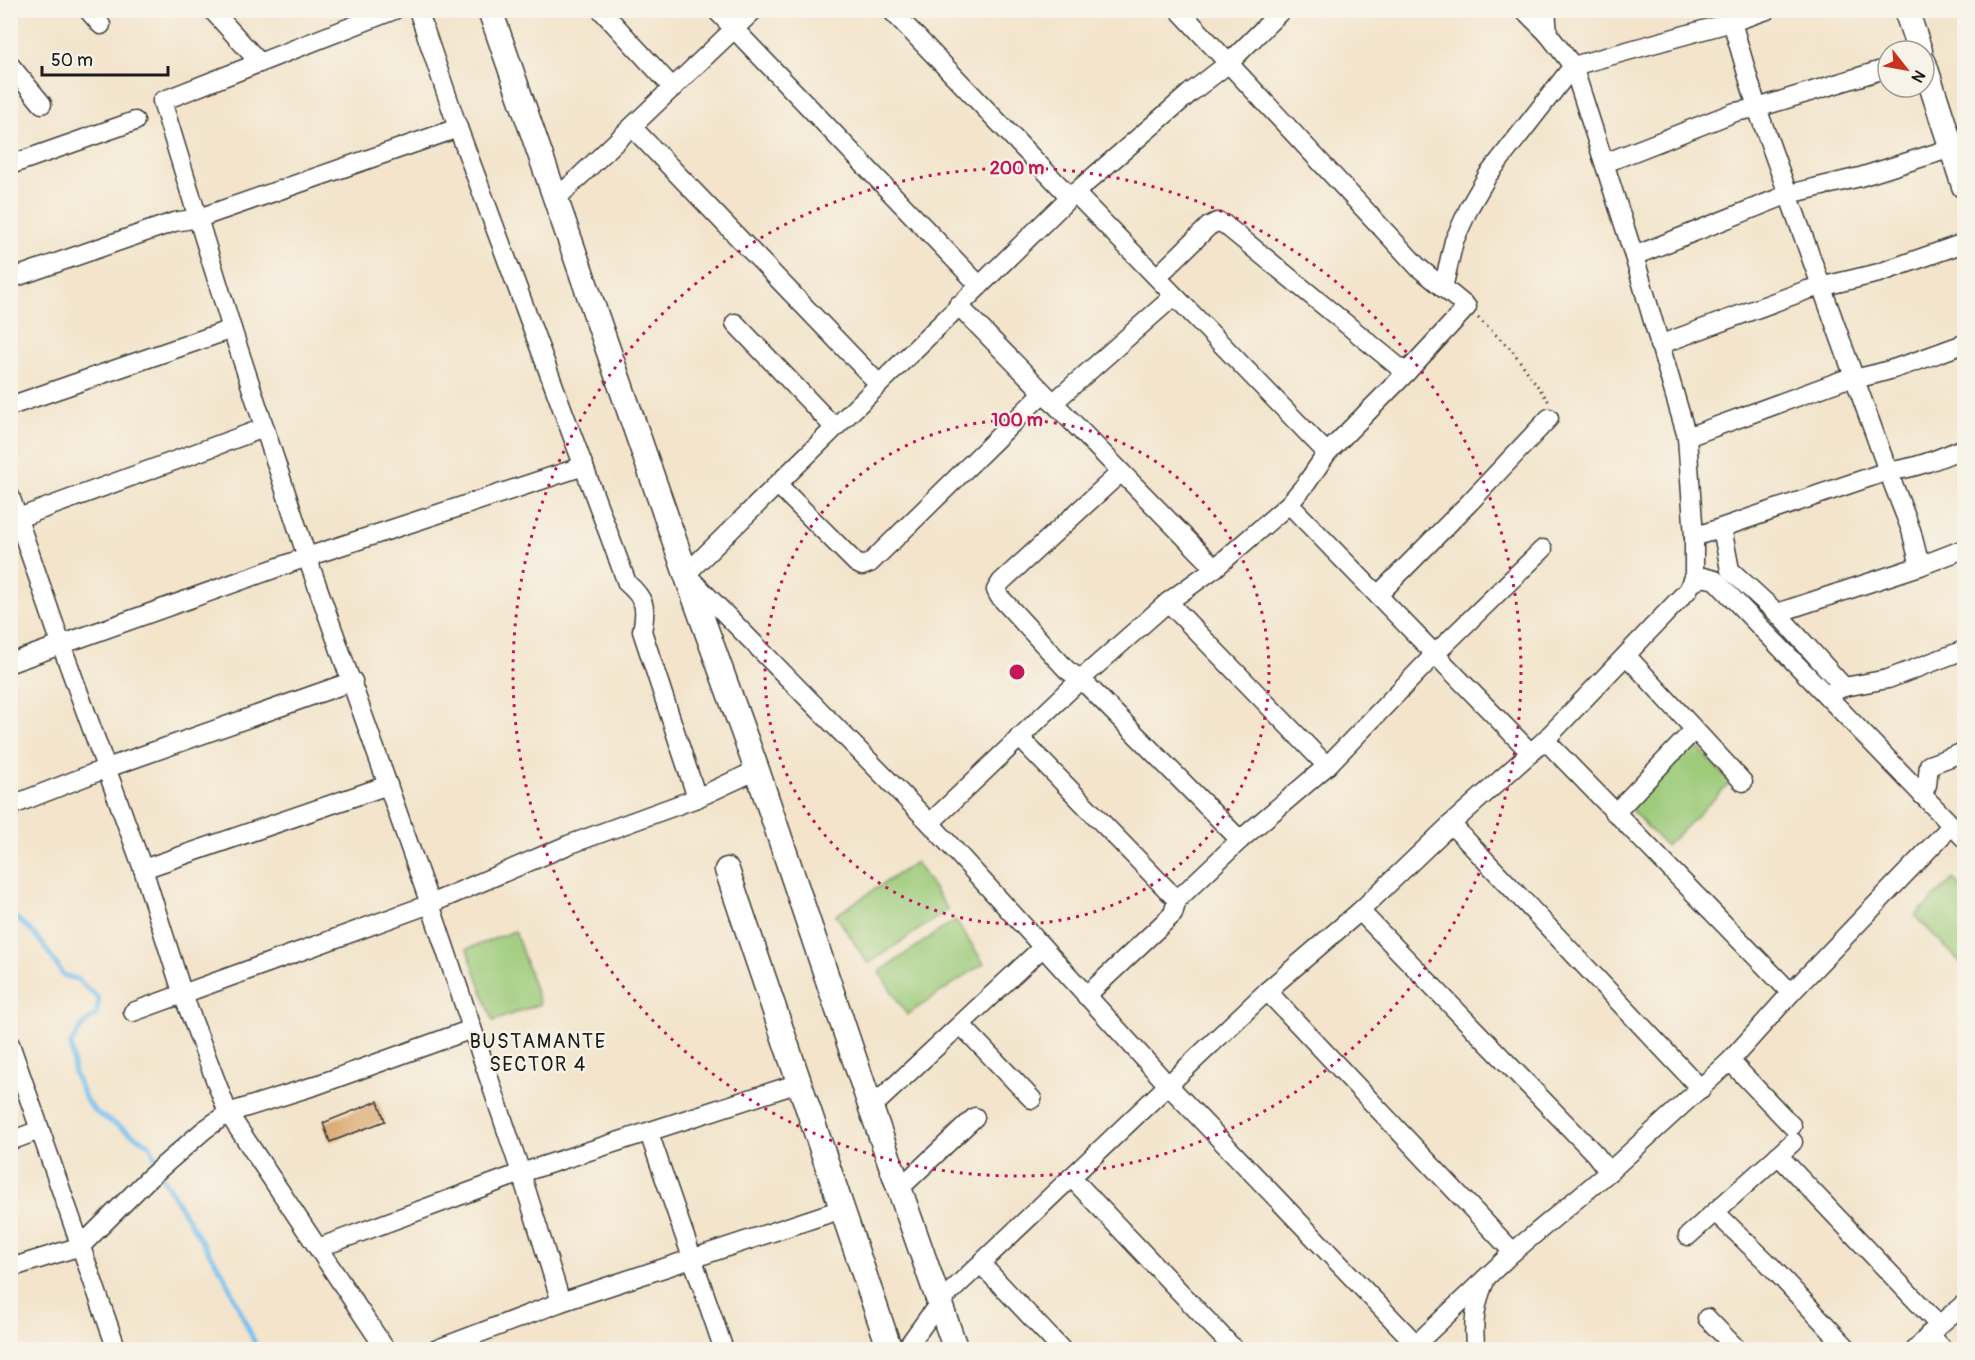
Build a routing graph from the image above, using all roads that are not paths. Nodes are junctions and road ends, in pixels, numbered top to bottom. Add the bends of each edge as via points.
1 (88, 10) edge
2 (212, 10) edge
3 (394, 10) edge
4 (418, 10) edge
5 (490, 10) edge
6 (601, 10) edge
7 (716, 10) edge
8 (754, 10) edge
9 (891, 10) edge
10 (1179, 10) edge
11 (1282, 10) edge
12 (1524, 10) edge
13 (1546, 10) edge
14 (1767, 10) edge
15 (1906, 10) edge
16 (1732, 22) junction
17 (101, 25) dead end
18 (734, 29) junction
19 (1548, 34) junction
20 (1916, 39) edge
21 (260, 63) junction
22 (1229, 63) junction
23 (10, 65) edge
24 (1573, 66) junction
25 (1876, 72) edge
26 (673, 88) junction
27 (1936, 99) edge
28 (42, 104) dead end
29 (1757, 108) junction
30 (135, 121) dead end
31 (632, 127) junction
32 (458, 128) junction
33 (1952, 148) junction
34 (1605, 163) junction
35 (10, 165) edge
36 (1965, 186) edge
37 (1789, 194) junction
38 (1072, 195) junction
39 (555, 200) junction
40 (199, 218) junction
41 (1965, 243) edge
42 (1634, 256) junction
43 (1157, 277) junction
44 (10, 279) edge
45 (979, 285) junction
46 (1822, 287) junction
47 (1443, 288) junction
48 (1174, 296) junction
49 (958, 305) junction
50 (735, 322) dead end
51 (232, 329) junction
52 (1965, 344) edge
53 (1659, 345) junction
54 (1406, 373) junction
55 (1855, 379) junction
56 (878, 383) junction
57 (1048, 398) junction
58 (10, 406) edge
59 (1549, 418) road end
60 (834, 427) junction
61 (264, 428) junction
62 (1687, 437) junction
63 (1965, 448) edge
64 (1327, 453) junction
65 (584, 466) junction
66 (1888, 471) junction
67 (1120, 473) junction
68 (777, 484) junction
69 (10, 496) edge
70 (1289, 504) junction
71 (15, 520) edge
72 (1722, 528) junction
73 (1694, 537) junction
74 (1542, 549) dead end
75 (1965, 549) edge
76 (307, 557) junction
77 (1920, 566) junction
78 (1215, 568) junction
79 (686, 574) junction
80 (1692, 583) junction
81 (1378, 595) junction
82 (1168, 602) junction
83 (1777, 613) junction
84 (61, 644) junction
85 (1965, 650) edge
86 (1436, 653) junction
87 (1626, 655) junction
88 (10, 663) edge
89 (1081, 679) junction
90 (353, 681) junction
91 (1844, 687) junction
92 (1825, 695) junction
93 (1694, 730) junction
94 (1019, 737) junction
95 (1545, 740) junction
96 (1965, 752) edge
97 (1531, 753) junction
98 (1327, 766) junction
99 (107, 768) junction
100 (757, 770) junction
101 (1743, 782) dead end
102 (388, 785) junction
103 (1922, 795) junction
104 (697, 798) junction
105 (10, 806) edge
106 (1615, 813) junction
107 (930, 823) junction
108 (1451, 824) junction
109 (1958, 832) edge
110 (1240, 840) junction
111 (143, 869) junction
112 (727, 870) dead end
113 (1177, 900) junction
114 (430, 904) junction
115 (1360, 911) junction
116 (1042, 948) junction
117 (1267, 991) junction
118 (1791, 993) junction
119 (183, 995) junction
120 (1086, 996) junction
121 (133, 1012) dead end
122 (961, 1025) junction
123 (472, 1029) junction
124 (10, 1044) edge
125 (1730, 1061) junction
126 (799, 1083) junction
127 (1168, 1085) junction
128 (1701, 1089) junction
129 (1032, 1100) dead end
130 (871, 1108) junction
131 (228, 1113) junction
132 (975, 1117) dead end
133 (40, 1130) junction
134 (649, 1133) junction
135 (10, 1141) edge
136 (1778, 1155) junction
137 (1609, 1172) junction
138 (521, 1173) junction
139 (1071, 1177) junction
140 (900, 1188) junction
141 (842, 1209) junction
142 (1715, 1212) junction
143 (1688, 1236) dead end
144 (81, 1246) junction
145 (318, 1248) junction
146 (1513, 1252) junction
147 (693, 1260) junction
148 (981, 1264) junction
149 (10, 1268) edge
150 (1487, 1277) junction
151 (561, 1302) junction
152 (939, 1303) junction
153 (1965, 1304) edge
154 (1707, 1318) dead end
155 (1934, 1330) junction
156 (1413, 1347) edge
157 (117, 1350) edge
158 (386, 1350) edge
159 (435, 1350) edge
160 (724, 1350) edge
161 (890, 1350) edge
162 (905, 1350) edge
163 (956, 1350) edge
164 (1062, 1350) edge
165 (1235, 1350) edge
166 (1476, 1350) edge
167 (1738, 1350) edge
168 (1849, 1350) edge
169 (1915, 1350) edge
170 (1944, 1350) edge

1 - 17 street
2 - 21 street
3 - 21 street
4 - 32 street
5 - 39 street
6 - 26 street
7 - 18 street
8 - 18 street
9 - 38 street
10 - 22 street
11 - 22 street
12 - 19 street
13 - 19 street
14 - 16 street
15 - 20 street
16 - 24 street
16 - 29 street
18 - 26 street
18 - 45 street
19 - 24 street
21 - 40 street via 162,101
22 - 38 street
22 - 47 street via 1418,267
23 - 28 street
24 - 34 street
24 - 47 street via 1488,175 1454,241
25 - 29 street
26 - 31 street
27 - 33 street
29 - 34 street via 1735,112
29 - 37 street
30 - 35 street
31 - 39 street
31 - 56 street
32 - 40 street
32 - 65 street
33 - 36 street
33 - 37 street
34 - 42 street
37 - 42 street
37 - 46 street
38 - 43 street
38 - 45 street
39 - 79 street
40 - 44 street via 174,222
40 - 51 street
41 - 46 street via 1879,273
42 - 53 street
43 - 48 street
43 - 54 street via 1209,226 1224,224
45 - 49 street
46 - 53 street
46 - 55 street
47 - 54 street via 1467,307
48 - 57 street
48 - 64 street
49 - 56 street
49 - 57 street
50 - 60 street
51 - 58 street
51 - 61 street
52 - 55 street
53 - 62 street
54 - 64 street
55 - 62 street
55 - 66 street
56 - 60 street
57 - 67 street
57 - 68 street via 870,563 862,566
59 - 81 street
60 - 68 street
61 - 71 street
61 - 76 street
62 - 73 street
63 - 66 street via 1933,461
64 - 70 street
65 - 76 street
65 - 104 street via 627,583 644,603 642,630
66 - 72 street
66 - 77 street
67 - 78 street
67 - 89 street via 996,590 1067,670
68 - 79 street
69 - 71 street
70 - 78 street
70 - 81 street
71 - 84 street
72 - 73 street
72 - 83 street via 1730,570
73 - 80 street
74 - 86 street
75 - 77 street
76 - 84 street
76 - 90 street
77 - 83 street
78 - 82 street
79 - 100 street
79 - 107 street
80 - 87 street
80 - 92 street via 1704,577 1714,580
81 - 86 street
82 - 89 street
82 - 98 street
83 - 91 street
84 - 88 street
84 - 99 street
85 - 91 street via 1888,679
86 - 97 street
86 - 98 street
87 - 93 street
87 - 95 street
89 - 94 street
89 - 110 street
90 - 99 street
90 - 102 street
91 - 92 street
92 - 103 street
93 - 101 street
93 - 106 street
94 - 107 street
94 - 113 street
95 - 97 street
95 - 106 street
96 - 103 street via 1929,765
97 - 108 street
98 - 110 street
99 - 105 street
99 - 111 street
100 - 104 street
100 - 130 street
102 - 111 street
102 - 114 street
103 - 109 street
104 - 114 street via 568,845
106 - 118 street
107 - 116 street
108 - 115 street
108 - 128 street
109 - 118 street
110 - 113 street
111 - 119 street
112 - 126 street
113 - 120 street via 1173,914
114 - 119 street
114 - 123 street
115 - 117 street
115 - 137 street
116 - 120 street
116 - 122 street
117 - 127 street
117 - 146 street
118 - 125 street
119 - 121 street
119 - 131 street
120 - 127 street
122 - 129 street
122 - 130 street
123 - 131 street
123 - 138 street
124 - 133 street
125 - 128 street
125 - 136 street via 1792,1134
126 - 134 street
126 - 141 street
127 - 139 street
127 - 156 street
128 - 137 street
130 - 140 street
131 - 144 street via 148,1179
131 - 145 street
132 - 140 street
133 - 135 street
133 - 144 street
134 - 138 street
134 - 147 street
136 - 142 street
136 - 155 street
137 - 146 street
138 - 145 street
138 - 151 street
139 - 148 street
139 - 165 street
140 - 152 street
141 - 147 street
141 - 161 street
142 - 143 street
142 - 168 street
144 - 149 street
144 - 157 street
145 - 158 street
146 - 150 street
147 - 151 street
147 - 160 street
148 - 152 street
148 - 164 street
150 - 156 street
150 - 166 street via 1477,1298
151 - 159 street
152 - 162 street
152 - 163 street
153 - 155 street
154 - 167 street
155 - 169 street
155 - 170 street

